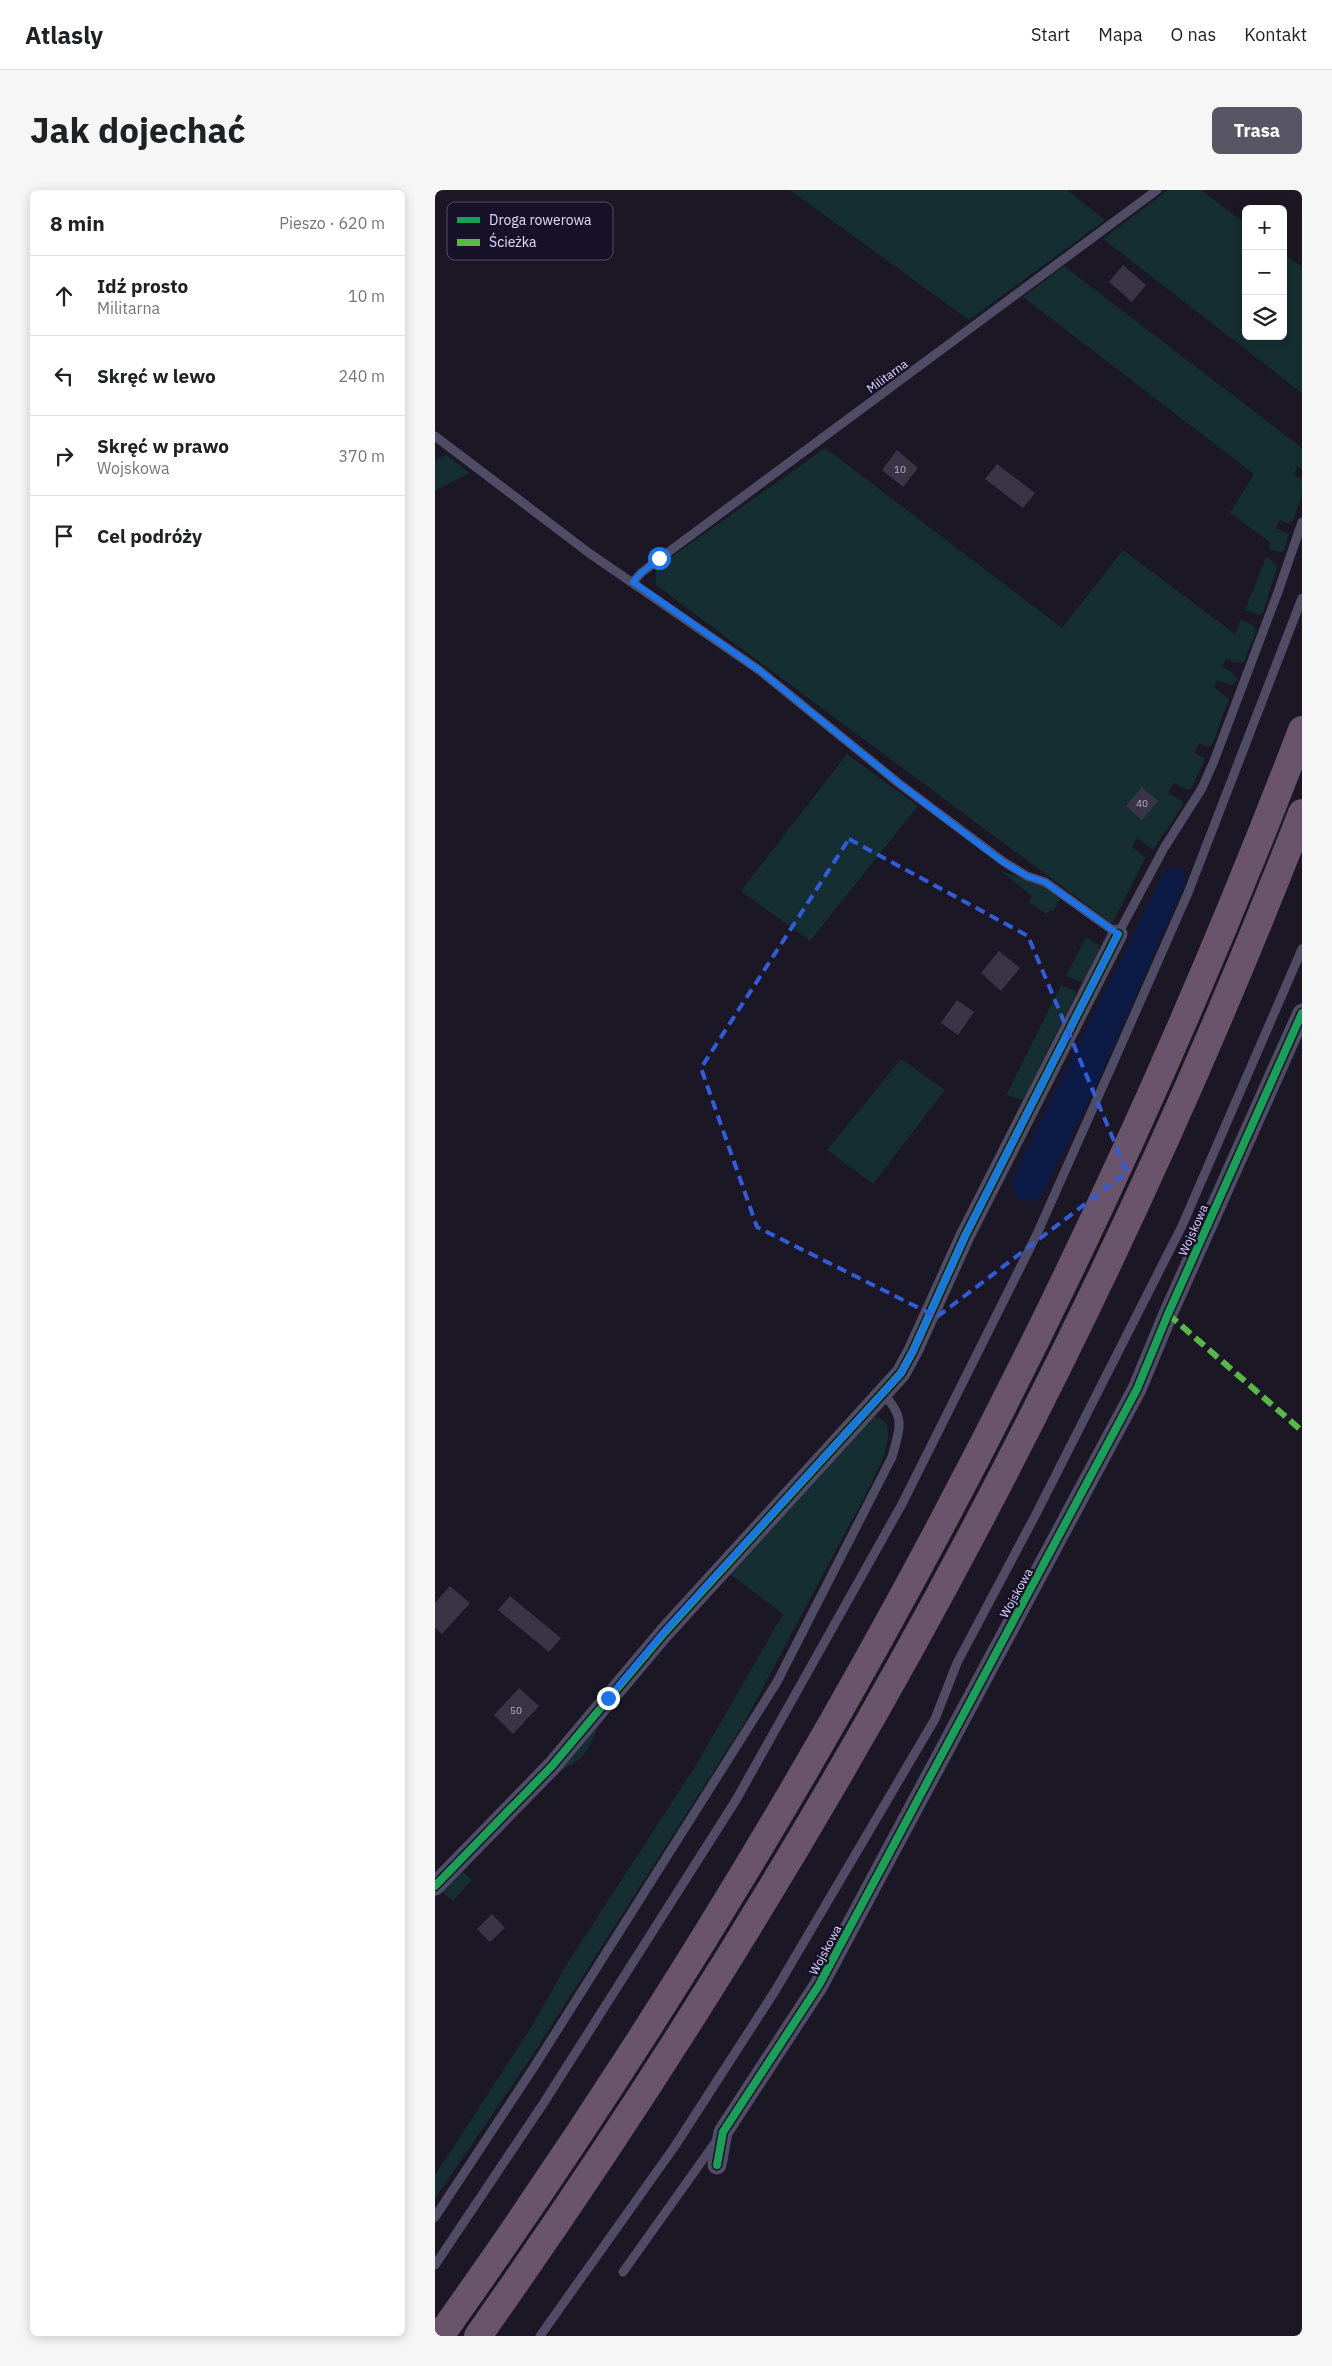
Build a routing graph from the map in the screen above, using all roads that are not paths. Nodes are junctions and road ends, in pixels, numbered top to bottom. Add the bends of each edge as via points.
1 (1157, 190) edge
2 (435, 436) edge
3 (1302, 522) edge
4 (633, 582) junction
5 (1302, 598) edge
6 (1302, 730) edge
7 (1302, 813) edge
8 (1118, 934) junction
9 (1302, 948) edge
10 (1302, 1013) edge
11 (883, 1394) junction
12 (435, 1886) edge
13 (723, 2132) junction
14 (717, 2165) dead end
15 (435, 2217) edge
16 (435, 2265) edge
17 (623, 2272) dead end
18 (440, 2336) edge
19 (478, 2336) edge
20 (540, 2336) edge

1 - 4 lane, Militarna via 659,558
2 - 4 lane via 589,553
3 - 8 lane via 1215,761
4 - 8 lane via 759,670 901,785 1003,862 1045,882
5 - 16 lane via 1188,893 1115,1061 1037,1236 902,1504 736,1800 543,2104
6 - 18 highway via 1216,945 1123,1156 1019,1378 900,1605 747,1872 655,2019 517,2227
7 - 19 highway via 1153,1164 1047,1389 886,1694 755,1916 623,2123
8 - 11 street via 965,1236 908,1362
9 - 20 lane via 1183,1226 957,1663 935,1720 780,1983 664,2162
10 - 13 street, Wojskowa via 1133,1397 819,1984
11 - 12 street via 663,1633 552,1766
11 - 15 lane via 894,1404 901,1424 892,1457 777,1682 534,2067
13 - 14 street, Wojskowa
13 - 17 lane

